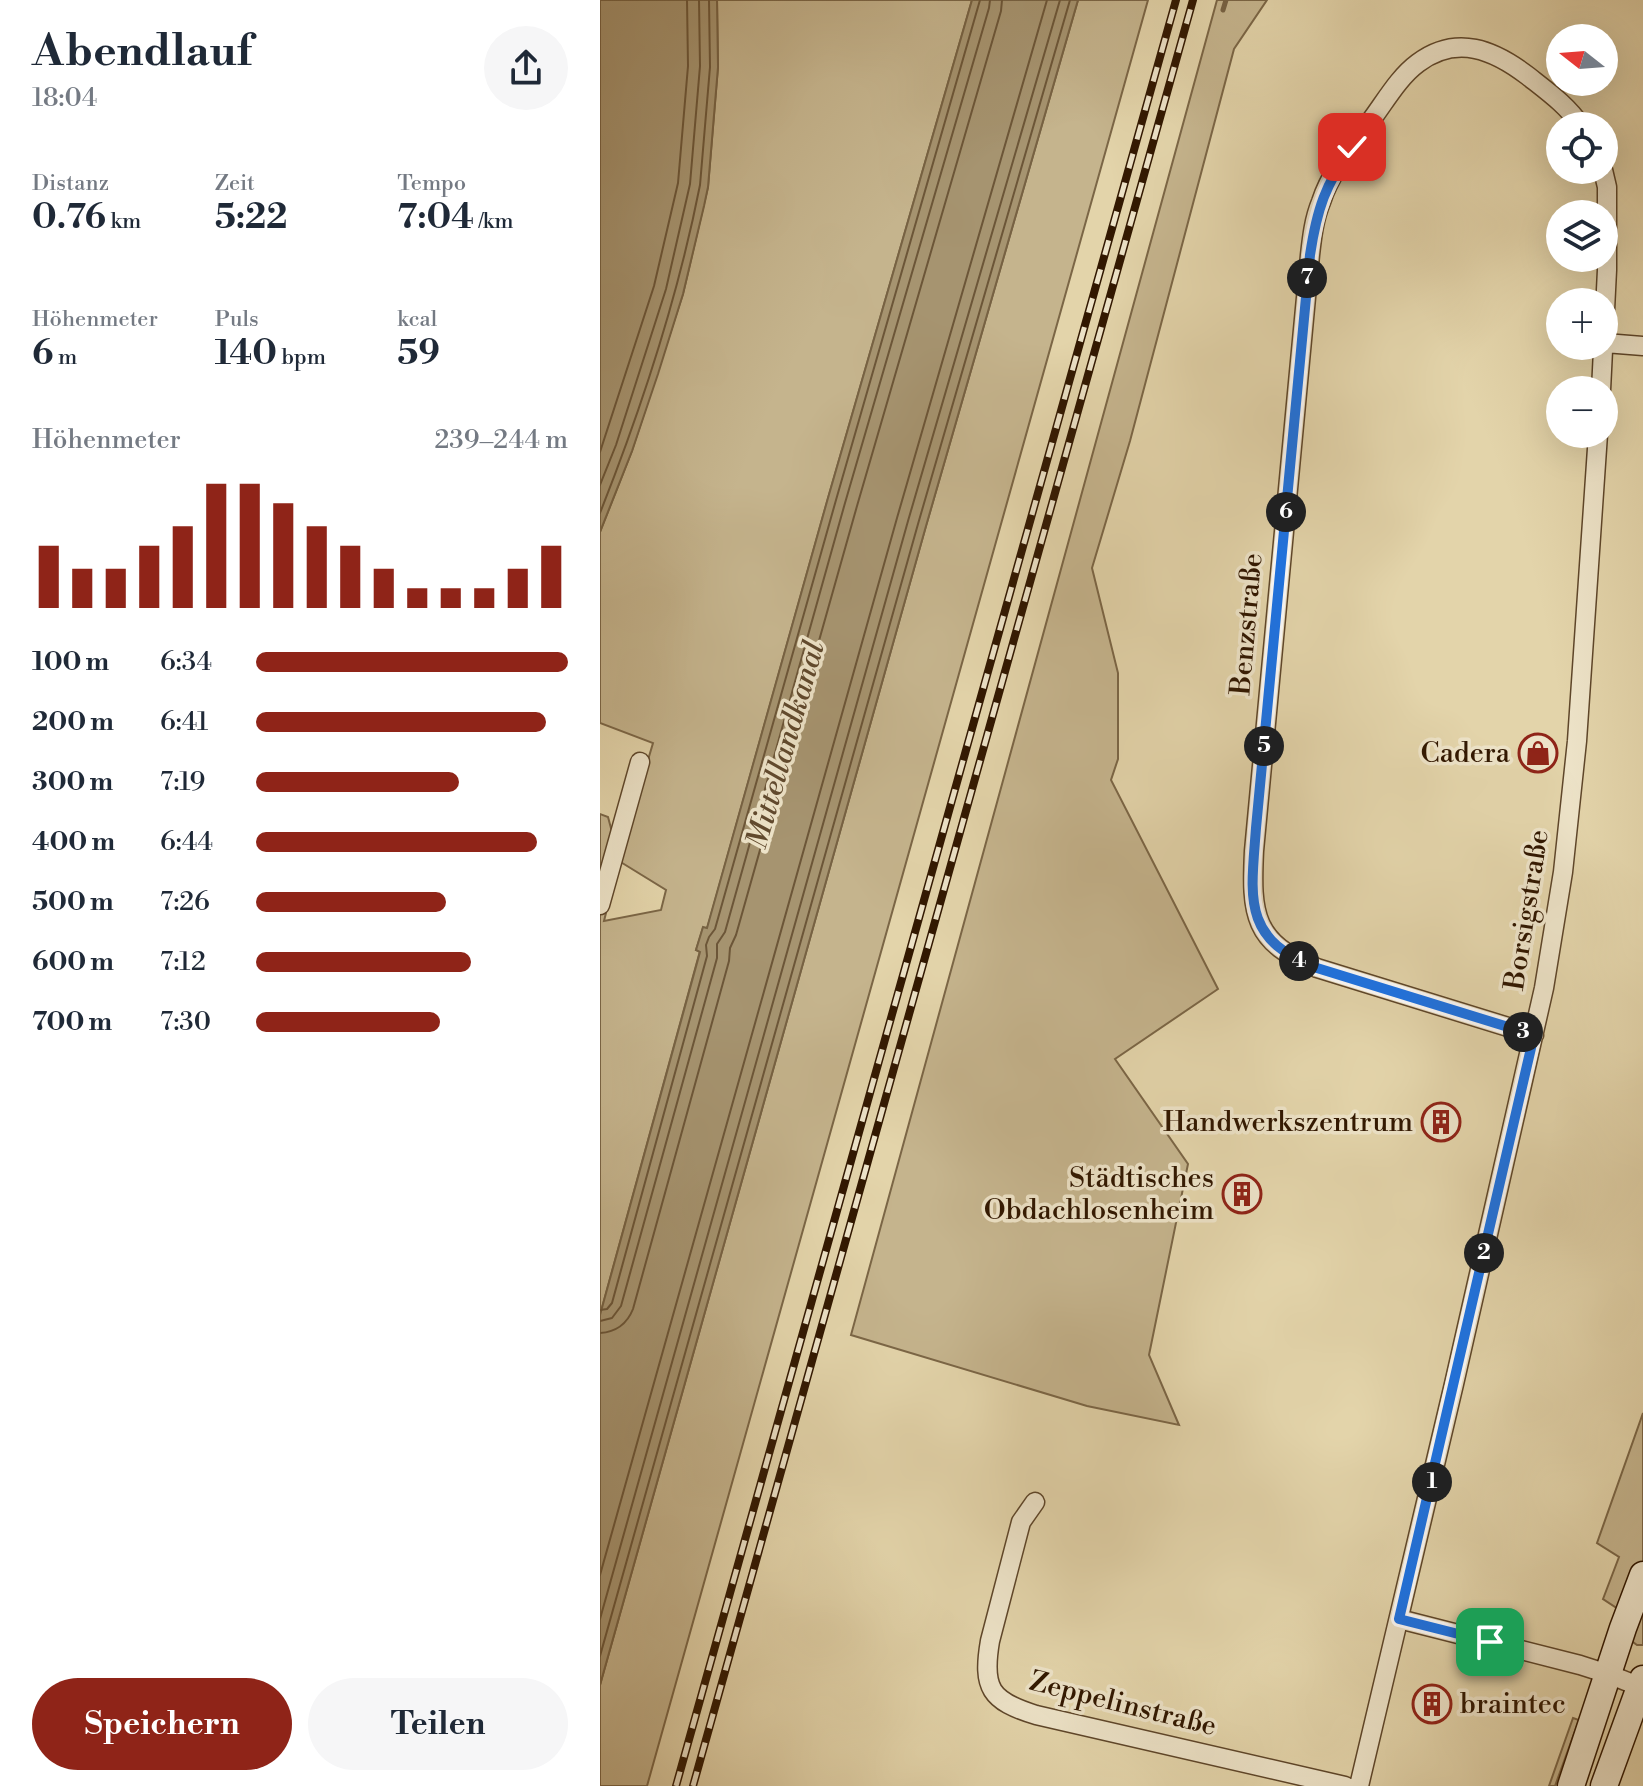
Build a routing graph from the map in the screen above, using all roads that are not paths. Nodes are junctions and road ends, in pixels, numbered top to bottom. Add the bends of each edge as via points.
1 (1568, 112) edge
2 (1606, 184) edge
3 (1606, 288) edge
4 (1618, 344) edge
5 (1643, 346) edge
6 (1597, 448) edge
7 (640, 762) dead end
8 (600, 905) edge
9 (1534, 1035) junction
10 (1035, 1502) dead end
11 (1643, 1575) edge
12 (1399, 1619) junction
13 (1608, 1674) junction
14 (1642, 1685) edge
15 (1345, 1786) edge
16 (1359, 1786) edge
17 (1571, 1786) edge
18 (1604, 1786) edge

1 - 9 street, Benzstraße via 1501,57 1457,46 1437,51 1400,81 1335,171 1321,200 1310,255 1253,879 1260,924 1288,956
2 - 3 street
4 - 5 street
6 - 9 street, Borsigstraße via 1563,872
7 - 8 street
9 - 12 street, Borsigstraße
10 - 15 street, Zeppelinstraße via 1021,1522 989,1650 987,1678 1002,1701 1036,1715
11 - 13 main road
12 - 13 street
12 - 16 street, Borsigstraße
13 - 14 street
13 - 17 main road
14 - 18 main road

